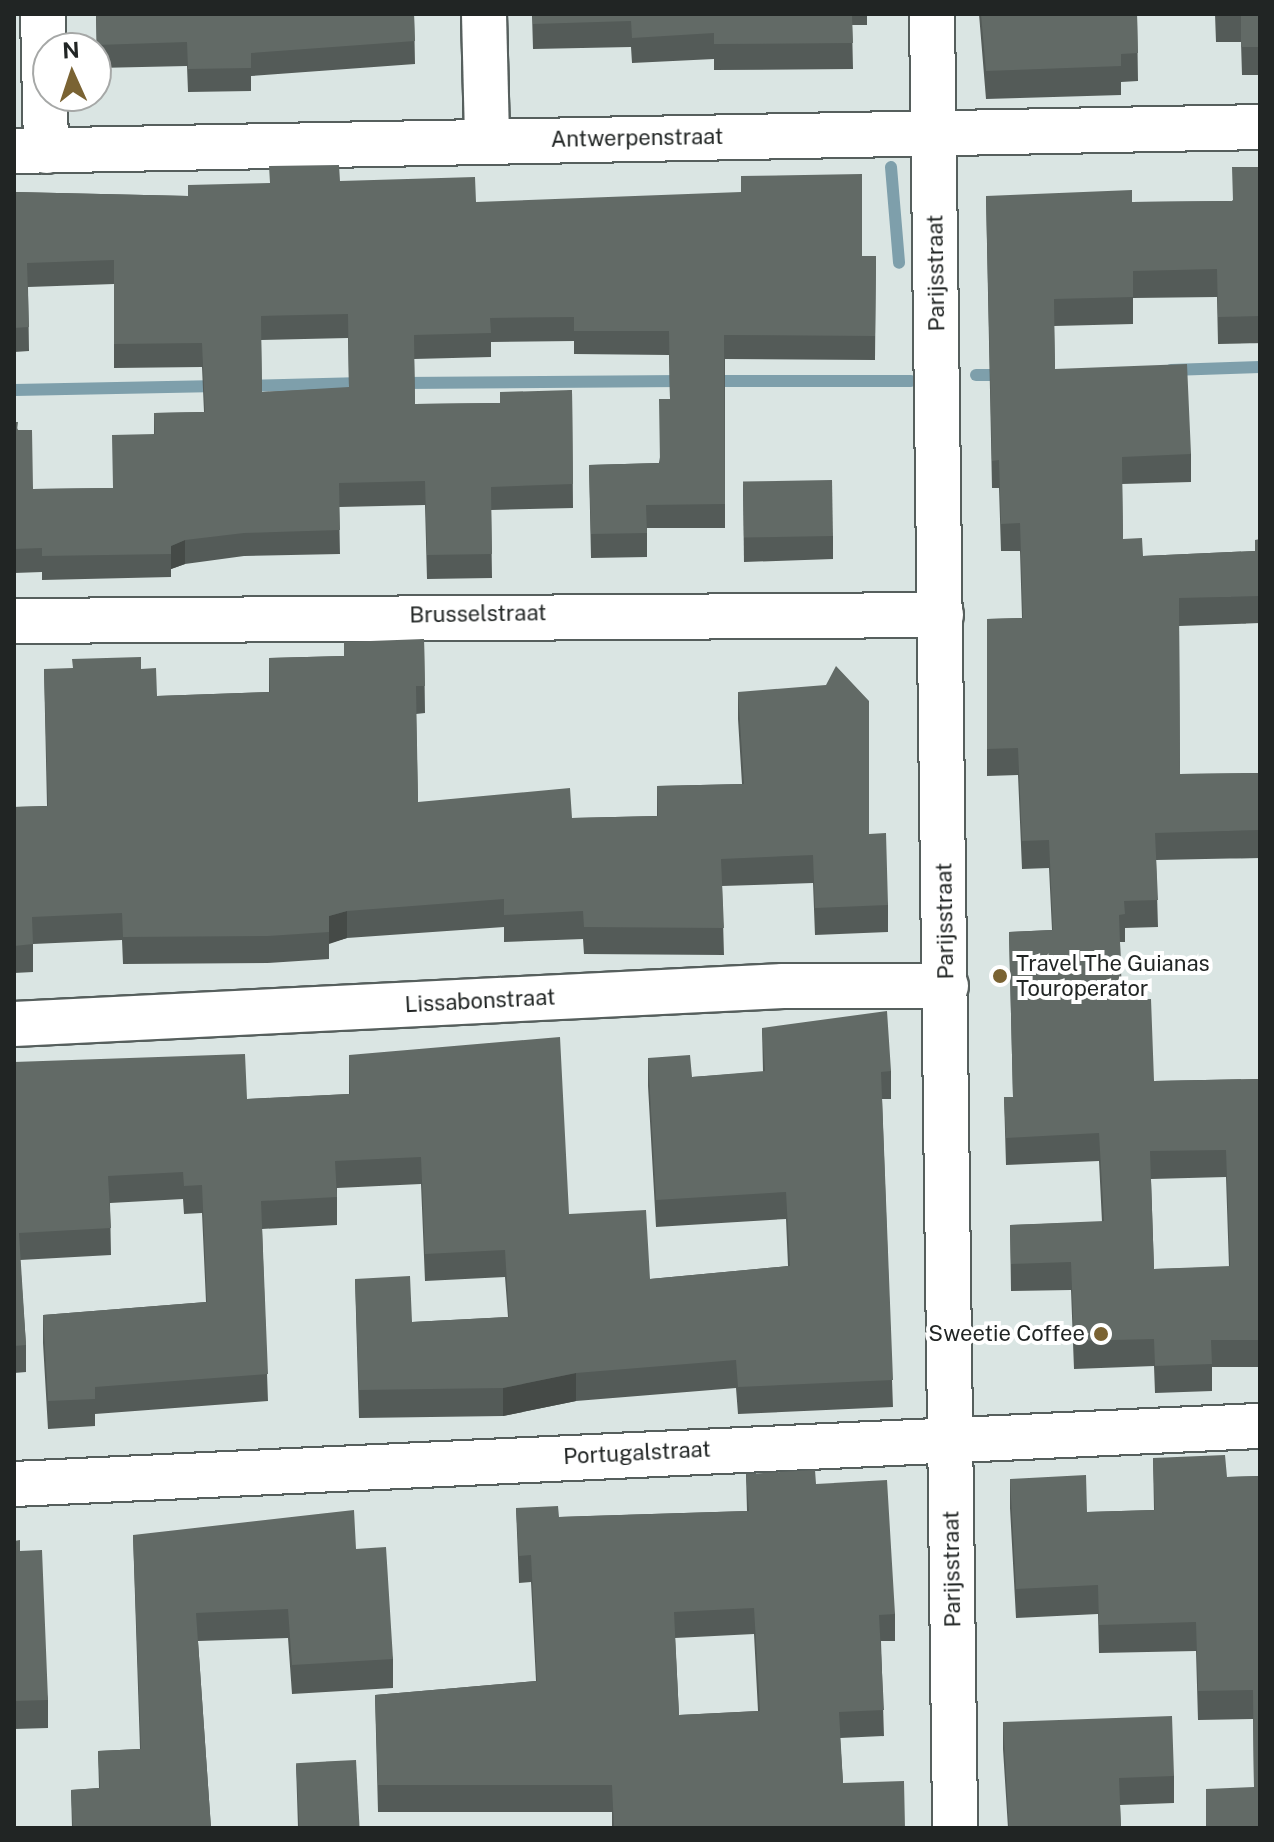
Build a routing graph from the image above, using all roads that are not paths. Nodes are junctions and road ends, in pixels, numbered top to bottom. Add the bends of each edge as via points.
1 (43, 14) edge
2 (484, 14) edge
3 (932, 14) edge
4 (1260, 127) edge
5 (933, 134) junction
6 (487, 140) junction
7 (30, 151) edge
8 (941, 615) junction
9 (14, 621) edge
10 (946, 986) junction
11 (14, 1024) edge
12 (1260, 1426) edge
13 (951, 1438) junction
14 (14, 1484) edge
15 (955, 1828) edge

1 - 7 street
2 - 6 street
3 - 5 street, Parijsstraat
4 - 5 street, Antwerpenstraat
5 - 6 street, Antwerpenstraat
5 - 8 street, Parijsstraat
6 - 7 street, Antwerpenstraat
8 - 9 street, Brusselstraat
8 - 10 street, Parijsstraat
10 - 11 street, Lissabonstraat via 783,986
10 - 13 street, Parijsstraat
12 - 13 street, Portugalstraat
13 - 14 street, Portugalstraat
13 - 15 street, Parijsstraat

